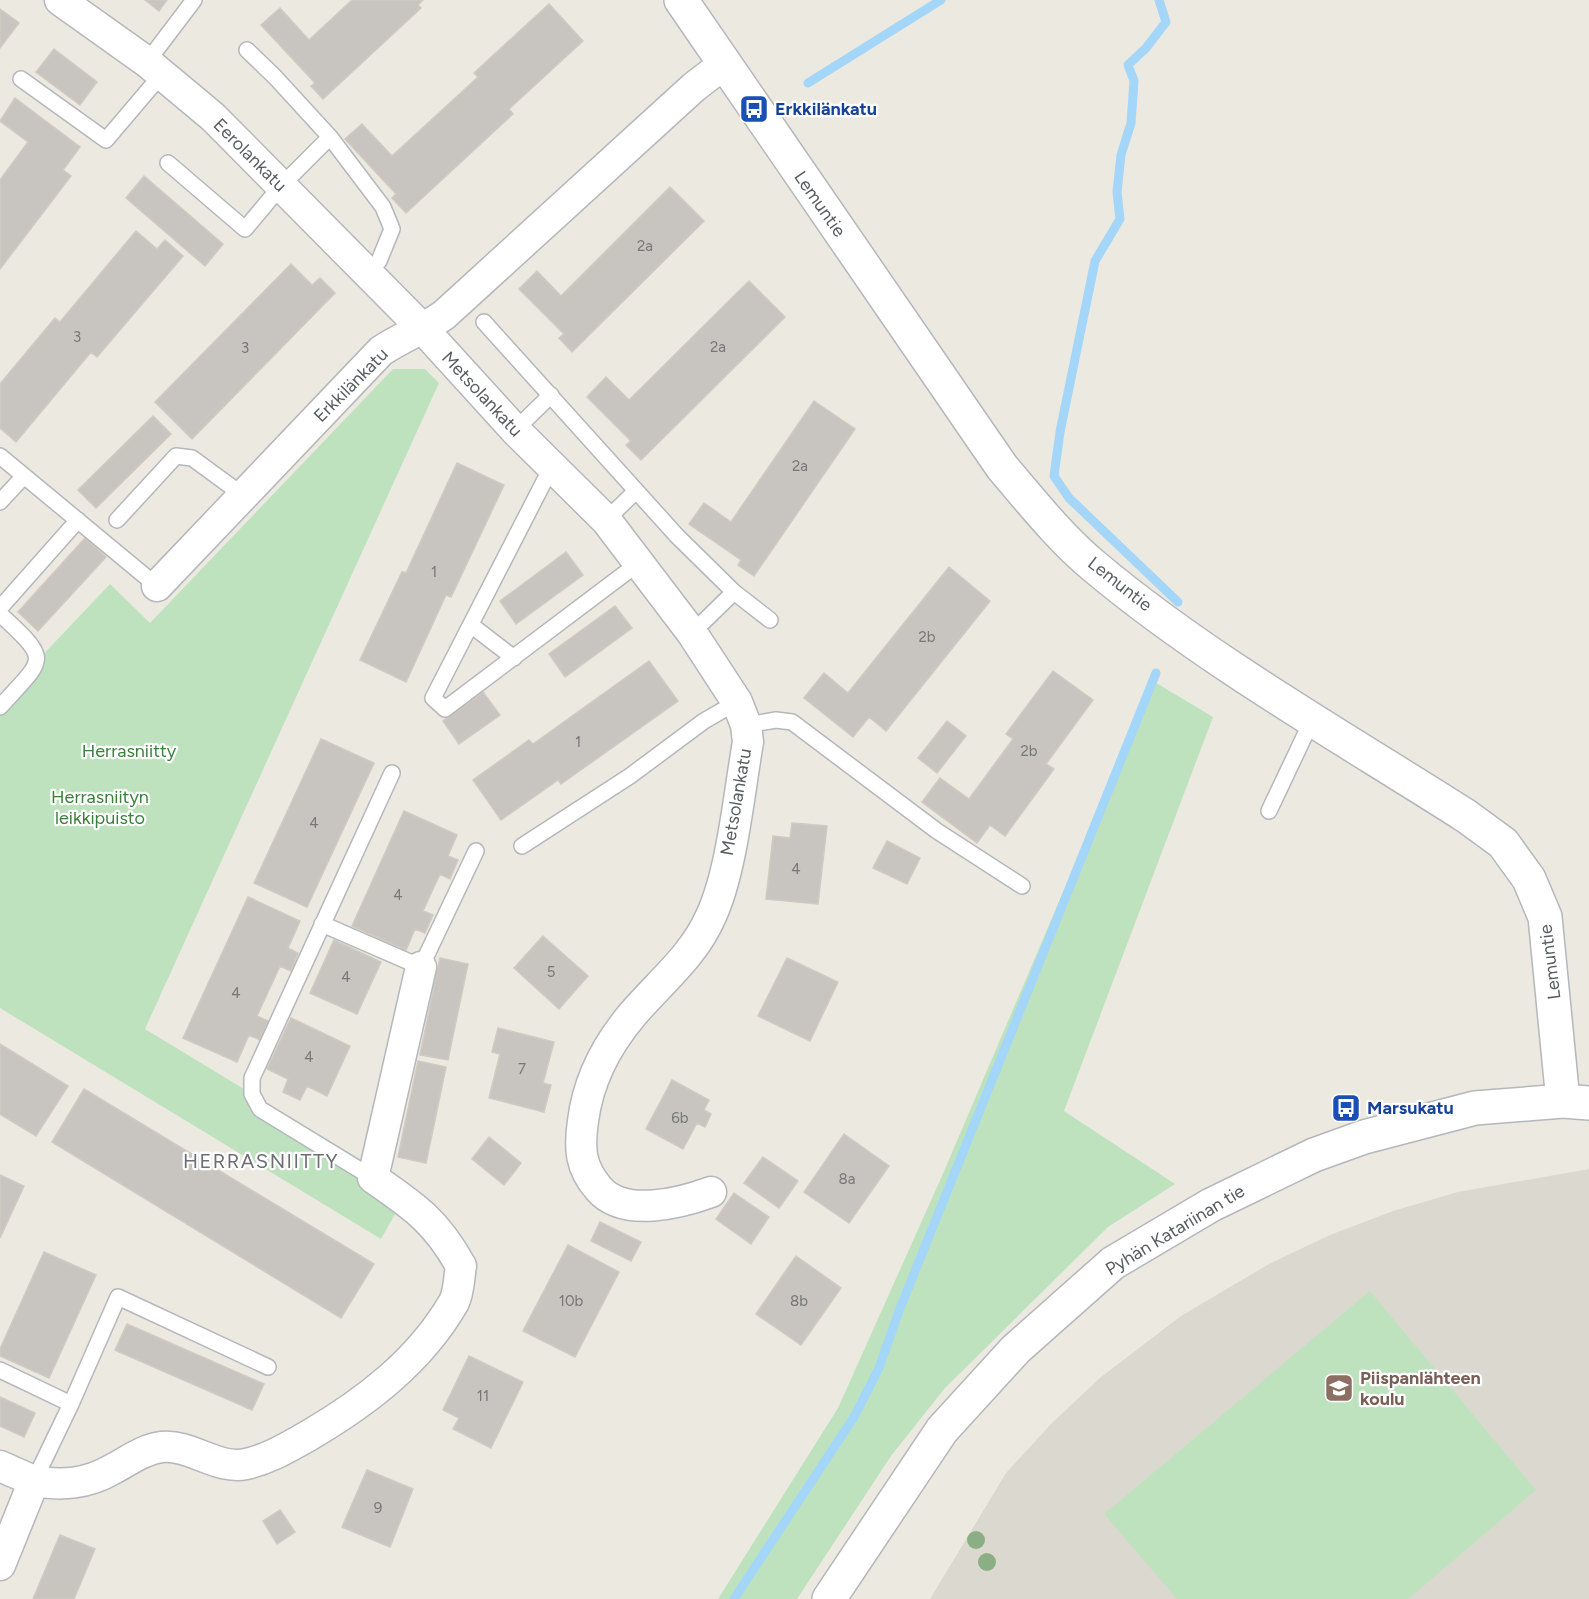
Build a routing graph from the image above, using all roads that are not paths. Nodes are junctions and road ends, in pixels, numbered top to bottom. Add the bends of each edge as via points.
1 (60, 0) edge
2 (194, 0) edge
3 (681, 0) edge
4 (247, 50) dead end
5 (724, 64) junction
6 (154, 68) junction
7 (21, 79) dead end
8 (330, 137) junction
9 (168, 163) dead end
10 (281, 186) junction
11 (367, 273) junction
12 (484, 322) dead end
13 (424, 330) junction
14 (551, 395) junction
15 (514, 430) junction
16 (0, 456) edge
17 (552, 466) junction
18 (24, 476) junction
19 (636, 491) junction
20 (244, 496) junction
21 (0, 502) edge
22 (78, 520) junction
23 (117, 520) dead end
24 (606, 520) junction
25 (640, 562) junction
26 (157, 586) joint
27 (734, 592) junction
28 (0, 608) edge
29 (0, 614) edge
30 (770, 620) dead end
31 (471, 625) junction
32 (692, 633) junction
33 (514, 658) junction
34 (0, 707) edge
35 (742, 713) junction
36 (1313, 718) junction
37 (392, 773) dead end
38 (1269, 811) dead end
39 (522, 846) dead end
40 (476, 851) dead end
41 (1022, 886) dead end
42 (322, 924) junction
43 (421, 967) junction
44 (1576, 1102) edge
45 (373, 1178) junction
46 (711, 1192) dead end
47 (268, 1367) dead end
48 (0, 1370) edge
49 (71, 1404) junction
50 (0, 1466) edge
51 (34, 1481) junction
52 (0, 1565) edge
53 (829, 1599) edge

1 - 6 street, Eerolankatu
2 - 6 lane
3 - 5 street, Lemuntie
4 - 8 lane
5 - 13 street, Erkkilänkatu
5 - 36 street, Lemuntie via 1002,467 1046,520 1111,579 1210,652
6 - 7 lane via 106,140
6 - 10 street, Eerolankatu via 213,117
8 - 10 lane
8 - 11 lane via 383,207 392,229 379,261
9 - 10 lane via 245,229
10 - 11 street, Eerolankatu
11 - 13 street, Eerolankatu
12 - 14 lane
13 - 15 street, Metsolankatu
13 - 20 street, Erkkilänkatu via 381,351
14 - 15 lane
14 - 19 lane
15 - 17 street, Metsolankatu
16 - 18 lane
17 - 24 street, Metsolankatu
17 - 31 lane
18 - 21 lane
18 - 22 lane
19 - 24 lane
19 - 27 lane
20 - 23 lane via 192,458 176,456
20 - 26 street, Erkkilänkatu
22 - 26 lane
22 - 28 lane
24 - 25 street, Metsolankatu
25 - 32 street, Metsolankatu
25 - 33 lane
27 - 30 lane
27 - 32 lane
29 - 34 lane via 36,648 38,657 31,673
31 - 33 lane
31 - 33 lane via 433,698 445,709
32 - 35 street, Metsolankatu
35 - 39 lane via 704,721 630,776
35 - 41 lane via 792,722 937,831
35 - 46 street, Metsolankatu via 748,742 712,915 697,943 611,1042 594,1076 580,1140 585,1170 601,1192 626,1204 658,1206 685,1202
36 - 38 lane
36 - 44 street, Lemuntie via 1476,822 1503,843 1529,879 1545,917
37 - 42 lane
40 - 43 lane
42 - 43 lane
42 - 45 lane via 252,1077 252,1094 260,1109
43 - 45 street
44 - 53 street, Pyhän Katariinan tie via 1475,1108 1364,1137 1314,1155 1211,1205 1113,1263 1016,1349 942,1430
45 - 51 street via 416,1208 445,1237 461,1266 455,1300 420,1349 382,1386 275,1455 245,1464 221,1464 163,1447 134,1456 84,1481 60,1485
47 - 49 lane via 118,1297
48 - 49 lane
49 - 51 lane
50 - 51 street
51 - 52 street

